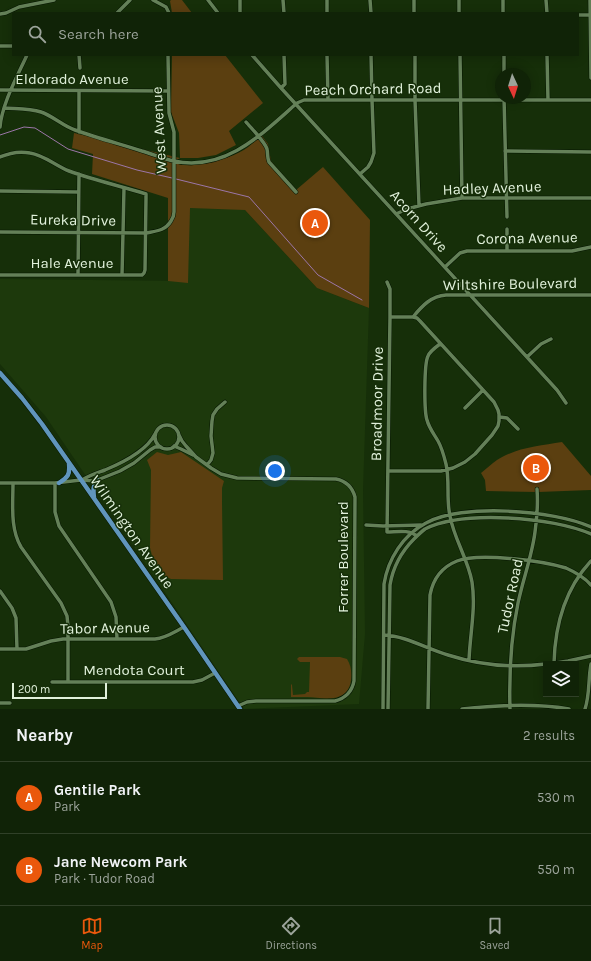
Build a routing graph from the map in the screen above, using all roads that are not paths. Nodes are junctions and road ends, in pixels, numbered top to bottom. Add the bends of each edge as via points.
1 (54, 0) edge
2 (130, 0) edge
3 (153, 0) edge
4 (208, 0) edge
5 (240, 0) edge
6 (283, 0) edge
7 (327, 0) edge
8 (370, 0) edge
9 (414, 0) edge
10 (459, 0) edge
11 (503, 0) edge
12 (546, 0) edge
13 (590, 0) edge
14 (44, 1) edge
15 (118, 12) edge
16 (169, 12) edge
17 (217, 12) edge
18 (240, 12) edge
19 (284, 12) edge
20 (327, 12) edge
21 (371, 12) edge
22 (414, 12) edge
23 (459, 12) edge
24 (504, 12) edge
25 (547, 12) edge
26 (0, 14) edge
27 (591, 15) edge
28 (579, 16) edge
29 (0, 46) edge
30 (12, 46) edge
31 (27, 56) edge
32 (80, 56) edge
33 (168, 56) edge
34 (253, 56) edge
35 (284, 56) edge
36 (328, 56) edge
37 (371, 56) edge
38 (415, 56) edge
39 (460, 56) edge
40 (504, 56) edge
41 (548, 56) edge
42 (80, 68) dead end
43 (504, 68) edge
44 (591, 78) edge
45 (282, 88) junction
46 (0, 90) edge
47 (11, 90) junction
48 (79, 91) junction
49 (168, 91) junction
50 (495, 99) edge
51 (328, 100) junction
52 (372, 100) junction
53 (415, 100) junction
54 (461, 100) junction
55 (531, 100) edge
56 (548, 100) junction
57 (591, 100) edge
58 (296, 104) junction
59 (504, 104) edge
60 (4, 108) junction
61 (246, 122) dead end
62 (0, 128) edge
63 (79, 132) junction
64 (258, 136) junction
65 (504, 151) junction
66 (591, 152) edge
67 (0, 157) edge
68 (174, 161) junction
69 (79, 174) junction
70 (360, 174) junction
71 (124, 188) junction
72 (0, 191) edge
73 (78, 192) junction
74 (296, 192) dead end
75 (506, 197) junction
76 (462, 198) junction
77 (591, 198) edge
78 (419, 206) junction
79 (396, 214) junction
80 (507, 217) dead end
81 (507, 229) dead end
82 (0, 232) edge
83 (78, 232) junction
84 (123, 233) junction
85 (146, 233) junction
86 (591, 247) edge
87 (507, 251) junction
88 (445, 267) junction
89 (143, 274) joint
90 (0, 275) edge
91 (78, 275) junction
92 (122, 276) junction
93 (387, 282) dead end
94 (470, 295) junction
95 (591, 295) edge
96 (390, 317) junction
97 (412, 317) junction
98 (551, 339) dead end
99 (440, 344) junction
100 (527, 357) junction
101 (0, 373) edge
102 (483, 390) junction
103 (225, 402) dead end
104 (566, 403) dead end
105 (465, 408) dead end
106 (500, 417) junction
107 (518, 429) dead end
108 (155, 434) junction
109 (179, 435) junction
110 (174, 446) junction
111 (161, 447) junction
112 (196, 457) junction
113 (69, 462) junction
114 (207, 465) junction
115 (447, 470) junction
116 (388, 471) junction
117 (81, 480) junction
118 (98, 480) junction
119 (0, 483) edge
120 (13, 483) junction
121 (57, 483) junction
122 (538, 489) dead end
123 (94, 498) junction
124 (449, 514) junction
125 (537, 514) junction
126 (536, 520) junction
127 (451, 521) junction
128 (366, 525) dead end
129 (422, 525) junction
130 (387, 526) junction
131 (591, 527) edge
132 (413, 532) junction
133 (591, 534) edge
134 (417, 536) junction
135 (465, 559) junction
136 (529, 561) junction
137 (591, 561) edge
138 (580, 575) junction
139 (591, 585) edge
140 (0, 591) edge
141 (184, 627) junction
142 (384, 635) junction
143 (389, 636) junction
144 (69, 639) junction
145 (117, 639) junction
146 (429, 648) junction
147 (0, 649) edge
148 (17, 649) junction
149 (591, 656) edge
150 (470, 660) junction
151 (554, 661) edge
152 (565, 661) edge
153 (543, 664) edge
154 (591, 664) edge
155 (510, 666) junction
156 (215, 673) junction
157 (52, 682) dead end
158 (68, 682) junction
159 (0, 703) edge
160 (10, 703) dead end
161 (239, 707) edge
162 (509, 707) edge
163 (383, 709) edge
164 (388, 709) edge
165 (428, 709) edge
166 (462, 709) edge
167 (569, 709) edge
168 (585, 709) edge

1 - 14 street
2 - 15 street
3 - 16 street via 167,8
4 - 17 street
5 - 18 street
6 - 19 street
7 - 20 street
8 - 21 street
9 - 22 street
10 - 23 street
11 - 24 street
12 - 25 street
13 - 27 street
14 - 26 street
27 - 28 street
27 - 44 street
29 - 30 street
31 - 47 street
32 - 42 street
33 - 49 street, West Avenue
34 - 45 street, Acorn Drive
35 - 45 street via 285,84
36 - 51 street
37 - 52 street
38 - 53 street
39 - 54 street
40 - 43 street
41 - 56 street
45 - 58 street, Acorn Drive
46 - 47 street, Eldorado Avenue
47 - 48 street, Eldorado Avenue
47 - 60 street
48 - 49 street, Eldorado Avenue
48 - 63 street
49 - 68 street, West Avenue via 169,113 174,132
50 - 54 street, Peach Orchard Road
51 - 52 street, Peach Orchard Road
51 - 58 street, Peach Orchard Road via 304,100
52 - 53 street, Peach Orchard Road
52 - 70 street via 374,153 368,167
53 - 54 street, Peach Orchard Road
53 - 78 street
54 - 76 street
55 - 56 street, Peach Orchard Road
56 - 57 street, Peach Orchard Road
58 - 64 street, Peach Orchard Road
58 - 70 street, Acorn Drive
59 - 65 street
60 - 62 street
60 - 63 street, Peach Orchard Road via 34,110
61 - 64 street
63 - 68 street, Peach Orchard Road
64 - 68 street, Peach Orchard Road via 234,153 215,160 197,163
64 - 74 street via 267,149 268,162
65 - 66 street
65 - 75 street
67 - 69 street via 24,152 35,154
68 - 85 street, West Avenue via 174,216 168,226 160,231
69 - 71 street
69 - 73 street
70 - 79 street, Acorn Drive
71 - 84 street
71 - 85 street, West Avenue via 146,194
72 - 73 street
73 - 83 street
75 - 76 street, Hadley Avenue
75 - 77 street, Hadley Avenue
75 - 80 street
76 - 78 street, Hadley Avenue
78 - 79 street, Hadley Avenue
79 - 88 street, Acorn Drive
81 - 87 street
82 - 83 street, Eureka Drive
83 - 84 street, Eureka Drive
83 - 91 street
84 - 85 street, Eureka Drive
84 - 92 street
85 - 89 street, West Avenue
86 - 87 street, Corona Avenue via 572,251
87 - 88 street, Corona Avenue via 463,252
88 - 94 street, Acorn Drive
89 - 92 street, Hale Avenue
90 - 91 street, Hale Avenue
91 - 92 street, Hale Avenue
93 - 96 street, Broadmoor Drive via 390,289
94 - 95 street, Wiltshire Boulevard
94 - 97 street, Wiltshire Boulevard via 436,297
94 - 100 street, Acorn Drive
96 - 97 street
96 - 116 street, Broadmoor Drive
97 - 99 street via 419,320
98 - 100 street
99 - 102 street
99 - 115 street via 429,354 426,362 425,410 429,425 442,449
100 - 104 street, Acorn Drive
101 - 113 main road, Wilmington Avenue via 31,409
102 - 105 street
102 - 106 street via 497,406
103 - 114 street via 213,415 213,453
106 - 107 street via 507,418
106 - 115 street via 496,429 475,454
108 - 109 street, Forrer Boulevard via 159,428 167,425 176,428
108 - 111 street via 156,441
108 - 117 street, Forrer Boulevard via 140,451
109 - 110 street
109 - 112 street, Forrer Boulevard
110 - 111 street, Forrer Boulevard
110 - 112 street, Forrer Boulevard
111 - 118 street, Forrer Boulevard via 155,447 134,463
112 - 114 street, Forrer Boulevard
113 - 117 main road, Wilmington Avenue
113 - 121 main road via 68,476
114 - 161 street, Forrer Boulevard via 216,472 230,477 336,479 345,482 353,490 356,500 353,686 344,698 336,701 256,700
115 - 116 street
115 - 124 street
116 - 130 street, Broadmoor Drive
117 - 118 street, Forrer Boulevard
117 - 121 street, Forrer Boulevard
117 - 123 main road, Wilmington Avenue
118 - 123 main road via 94,486
119 - 120 street, Forrer Boulevard
120 - 121 street, Forrer Boulevard
120 - 144 street via 13,521 16,537 63,607 68,621
121 - 145 street via 55,512 59,526 111,602 116,617
122 - 125 street, Tudor Road
123 - 141 main road, Wilmington Avenue
124 - 125 street via 505,511
124 - 127 street
124 - 129 street
125 - 126 street, Tudor Road
125 - 131 street via 572,520
126 - 127 street via 488,518
126 - 133 street via 570,526
126 - 136 street, Tudor Road
127 - 134 street via 425,530
127 - 135 street
128 - 130 street
129 - 130 street
129 - 132 street
130 - 132 street via 386,532
132 - 134 street
132 - 142 street via 391,560 385,578
134 - 143 street via 406,547 391,579
135 - 136 street
135 - 146 street via 444,569 431,590
135 - 150 street via 474,600
136 - 138 street via 565,568
136 - 155 street, Tudor Road via 516,615
137 - 138 street
138 - 139 street
138 - 151 street via 560,616 554,644
140 - 148 street via 16,618
141 - 145 street, Tabor Avenue via 160,639
141 - 156 main road, Wilmington Avenue
142 - 143 street
142 - 163 street
143 - 146 street
143 - 164 street
144 - 145 street, Tabor Avenue
144 - 148 street, Tabor Avenue
144 - 158 street
146 - 150 street
146 - 165 street
147 - 148 street, Tabor Avenue
149 - 152 street
150 - 155 street
153 - 155 street
154 - 168 street
155 - 162 street, Tudor Road
156 - 158 street, Mendota Court via 193,682
156 - 161 main road, Wilmington Avenue
157 - 158 street, Mendota Court
159 - 160 street
162 - 166 street
162 - 167 street via 547,706

